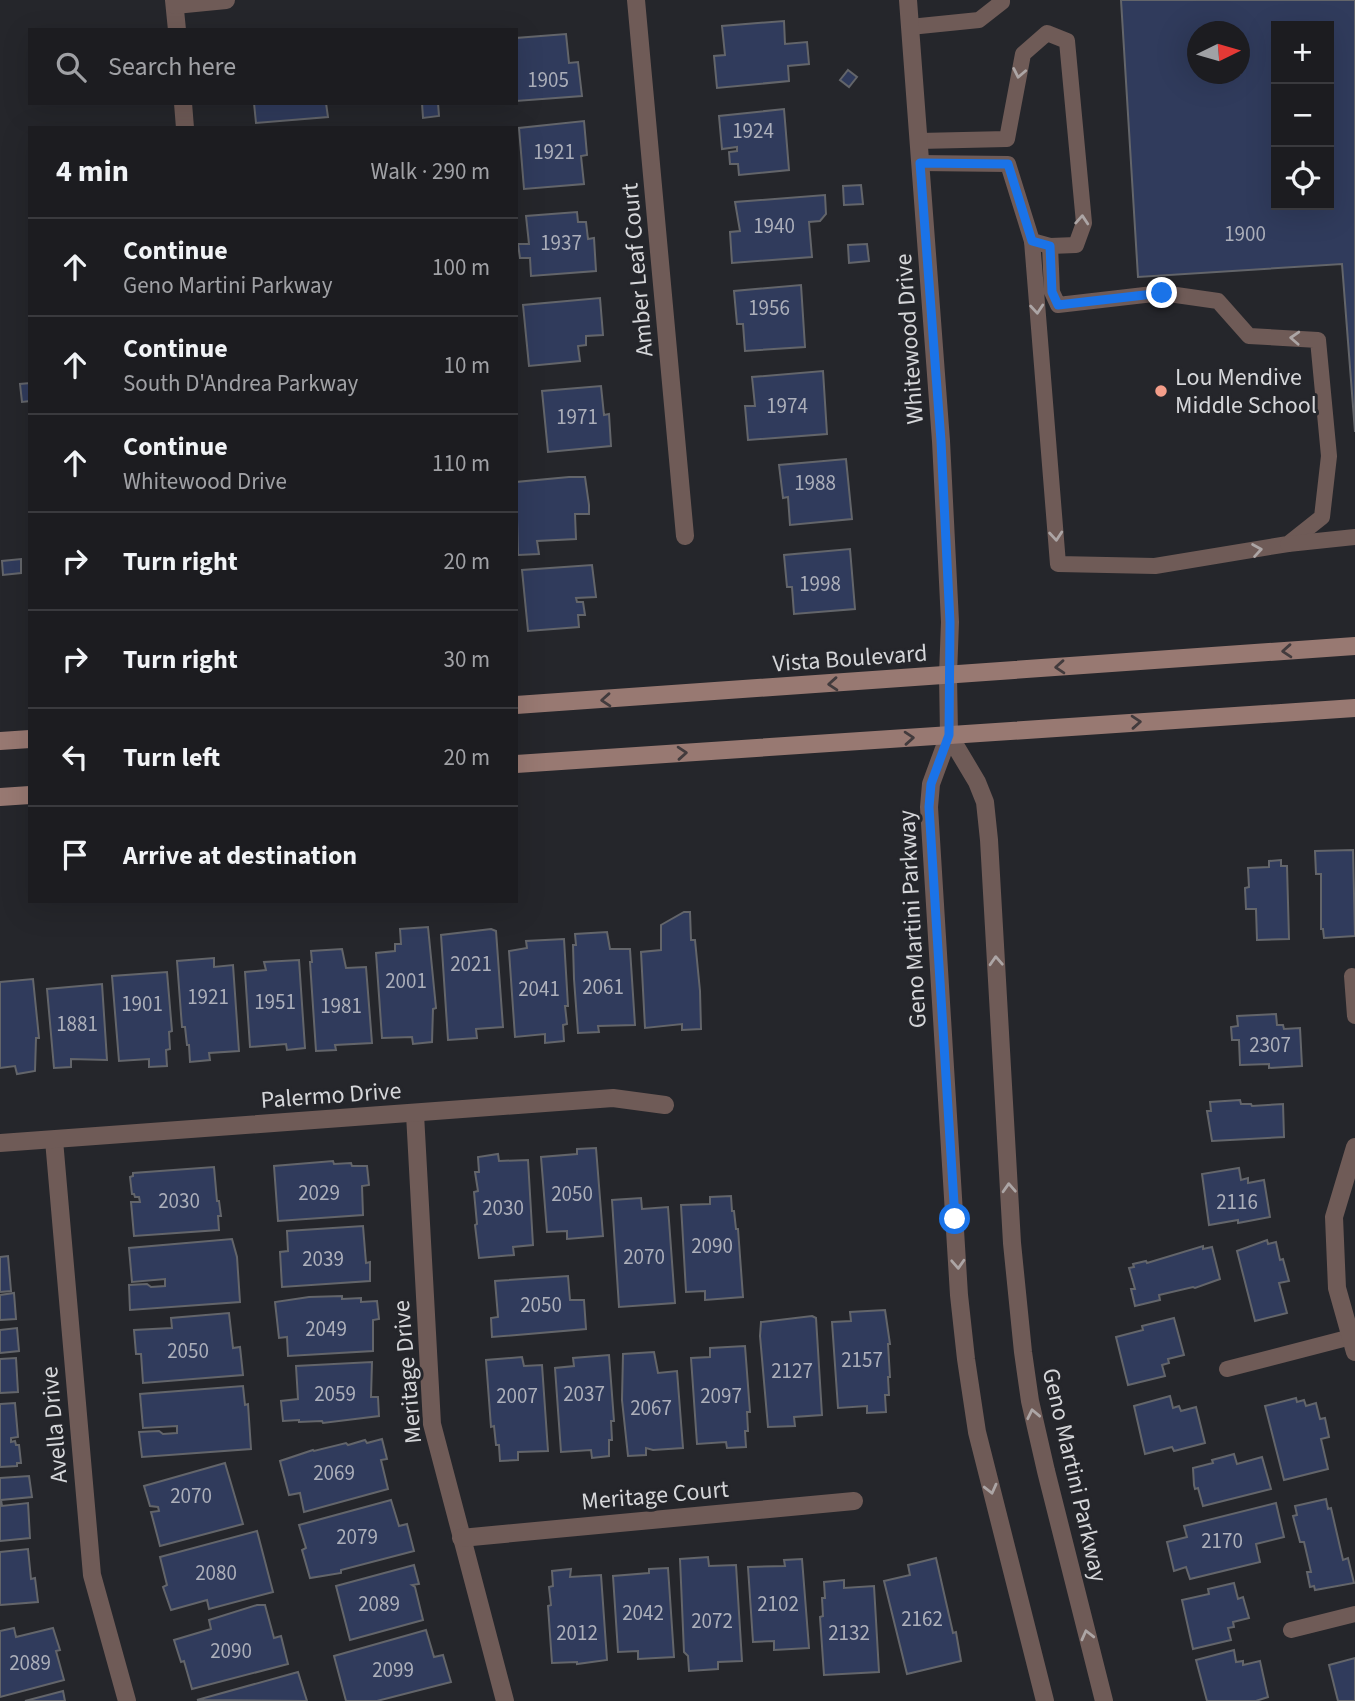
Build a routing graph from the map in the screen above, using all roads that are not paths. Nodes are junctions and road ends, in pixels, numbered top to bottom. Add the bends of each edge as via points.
1 (226, 0) edge
2 (636, 0) edge
3 (908, 0) edge
4 (1002, 0) edge
5 (175, 2) edge
6 (910, 27) junction
7 (177, 28) edge
8 (183, 105) edge
9 (186, 126) edge
10 (1007, 139) junction
11 (919, 141) junction
12 (920, 163) junction
13 (1008, 164) junction
14 (1032, 241) junction
15 (1050, 246) junction
16 (685, 536) dead end
17 (1355, 537) edge
18 (1289, 544) junction
19 (1355, 646) edge
20 (948, 675) junction
21 (518, 705) edge
22 (1355, 708) edge
23 (949, 735) junction
24 (28, 739) edge
25 (0, 741) edge
26 (518, 764) edge
27 (28, 795) edge
28 (0, 797) edge
29 (1352, 976) dead end
30 (1355, 1016) edge
31 (665, 1105) dead end
32 (415, 1114) junction
33 (54, 1140) junction
34 (0, 1143) edge
35 (1355, 1147) edge
36 (1353, 1345) edge
37 (1227, 1369) dead end
38 (854, 1501) dead end
39 (461, 1538) junction
40 (1355, 1614) edge
41 (1291, 1630) dead end
42 (127, 1701) edge
43 (505, 1701) edge
44 (1045, 1701) edge
45 (1104, 1701) edge

1 - 5 street
2 - 16 street, Amber Leaf Court
3 - 6 street, Whitewood Drive
4 - 6 lane via 979,19
5 - 7 street
6 - 11 street, Whitewood Drive
8 - 9 street
10 - 11 lane
10 - 13 lane
15 -> 10 lane via 1076,245 1084,223 1067,41 1047,33 1023,54
11 - 12 street, Whitewood Drive
12 - 13 lane
12 - 20 street, Whitewood Drive via 941,441 950,622
13 - 14 lane
14 - 15 lane
14 -> 18 lane via 1058,564 1155,566
18 -> 15 lane via 1322,517 1329,456 1318,340 1249,336 1218,301 1162,293 1058,305 1052,292
17 - 18 lane
19 -> 20 main road, Vista Boulevard
20 -> 21 main road, Vista Boulevard
20 - 23 street, Whitewood Drive
23 -> 22 main road
26 -> 23 main road
23 -> 44 street, Geno Martini Parkway via 931,784 929,807 959,1295 977,1432
45 -> 23 street, Geno Martini Parkway via 1030,1401 1012,1243 986,815 977,782
24 - 25 main road
27 - 28 main road
29 - 30 lane
31 - 32 street, Palermo Drive via 613,1098
32 - 33 street, Palermo Drive
32 - 39 street, Meritage Drive via 432,1424
33 - 34 street, Palermo Drive
33 - 42 street, Avella Drive via 92,1575
35 - 36 street via 1334,1217 1337,1288
36 - 37 lane
38 - 39 street, Meritage Court
39 - 43 street, Meritage Drive
40 - 41 lane

